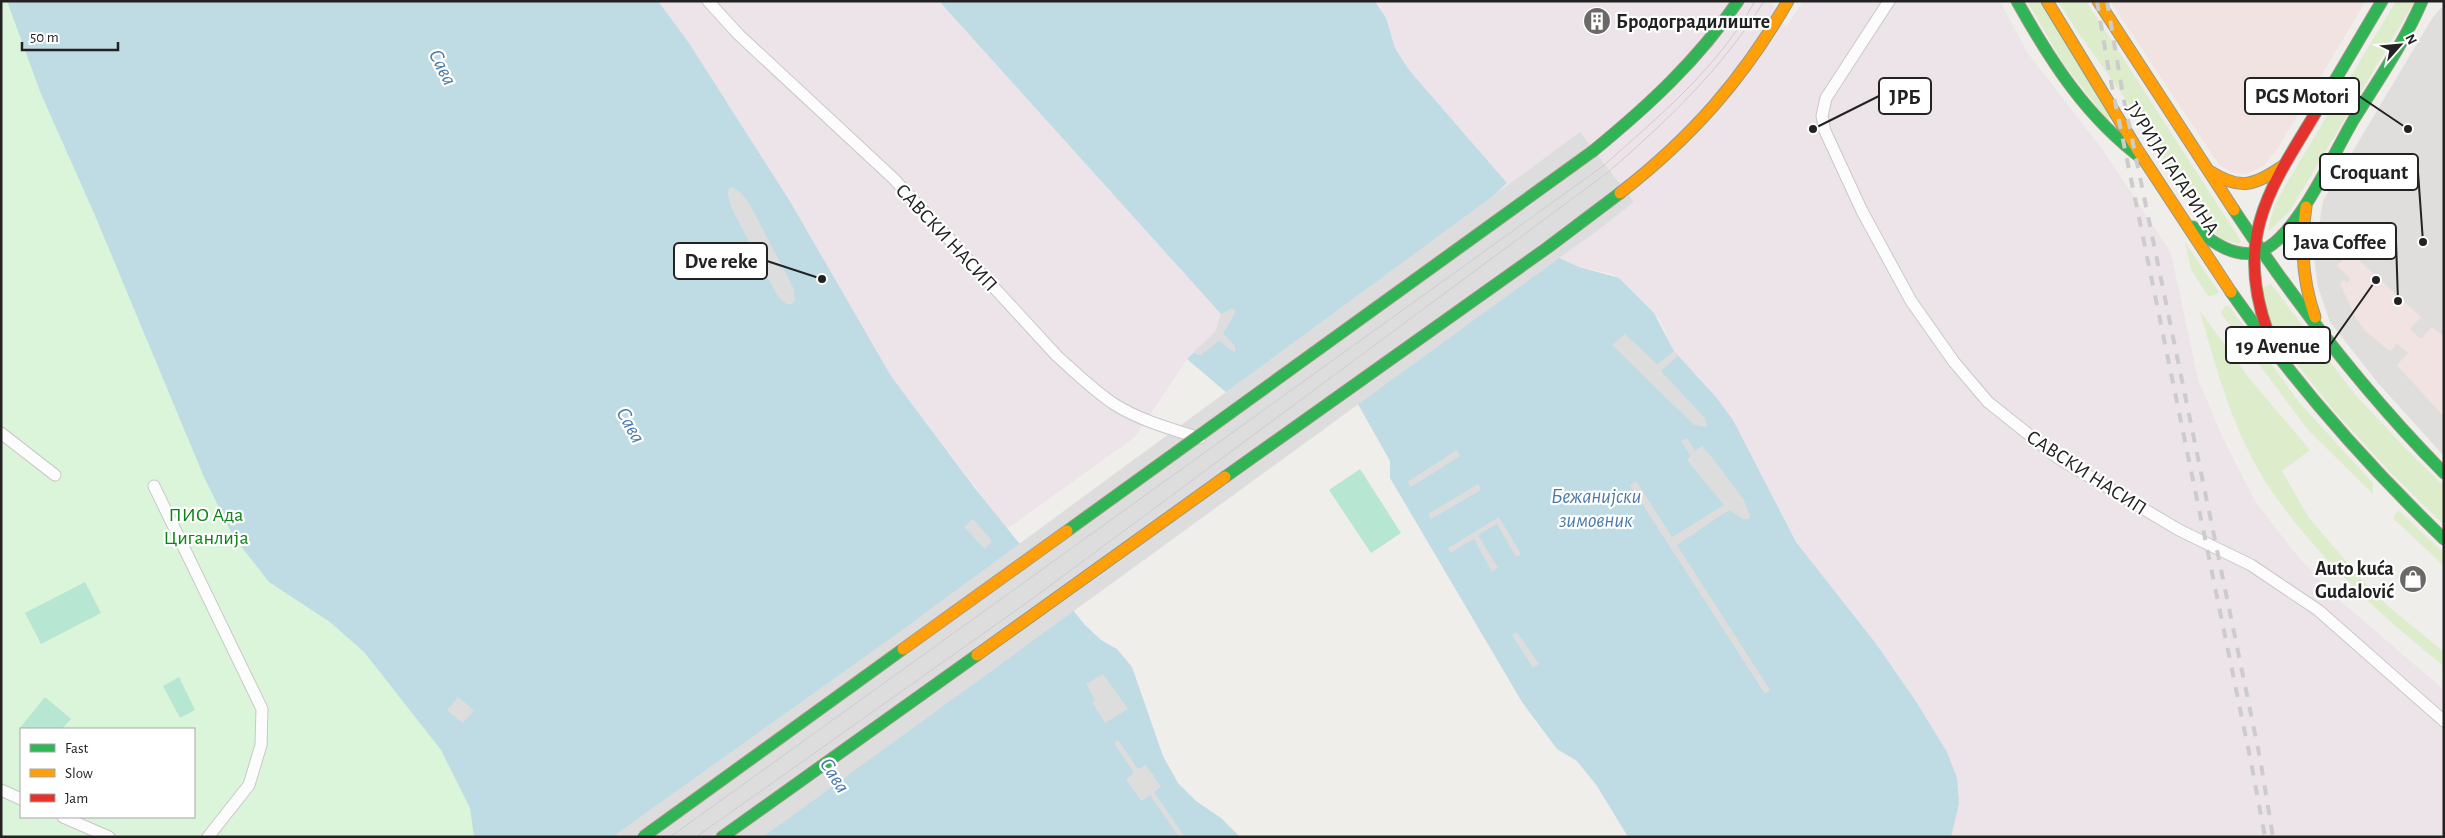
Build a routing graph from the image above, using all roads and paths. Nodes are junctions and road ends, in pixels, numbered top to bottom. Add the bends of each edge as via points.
1 (708, 1) edge
2 (1738, 1) edge
3 (1888, 1) edge
4 (2018, 1) edge
5 (2047, 1) edge
6 (2098, 1) edge
7 (2382, 1) edge
8 (2422, 1) edge
9 (2434, 1) edge
10 (1794, 2) edge
11 (2412, 24) junction
12 (2144, 160) junction
13 (2285, 165) junction
14 (2206, 168) junction
15 (2307, 200) junction
16 (2177, 212) junction
17 (2256, 248) junction
18 (2322, 336) junction
19 (2274, 351) junction
20 (1, 433) edge
21 (1207, 440) dead end
22 (2444, 473) edge
23 (56, 475) dead end
24 (154, 486) dead end
25 (2444, 539) edge
26 (2444, 721) edge
27 (1, 790) edge
28 (20, 799) edge
29 (65, 818) edge
30 (109, 837) edge
31 (208, 837) edge
32 (643, 837) edge
33 (722, 837) edge

1 - 21 street, САВСКИ НАСИП via 738,34 894,179 1051,350 1078,375 1115,404 1159,425
2 - 32 main road, bridge via 1701,54 1646,107 1593,151
3 - 26 street, САВСКИ НАСИП via 1826,98 1822,116 1825,130 1862,211 1911,301 1959,369 1988,402 2058,458 2179,530 2251,565 2318,610
4 - 12 main road via 2060,73 2116,139
5 - 12 main road, ЈУРИЈА ГАГАРИНА
6 - 14 main road, ЈУРИЈА ГАГАРИНА
7 - 13 main road
8 - 11 main road
9 - 11 main road
10 - 33 main road via 1752,60 1710,109 1625,190
11 - 15 main road
12 - 16 main road, ЈУРИЈА ГАГАРИНА
13 - 14 main road via 2249,185 2224,180
13 - 17 main road via 2264,210
14 - 17 main road, ЈУРИЈА ГАГАРИНА
15 - 17 main road via 2290,226
15 - 18 main road via 2301,245 2303,277
16 - 17 main road via 2216,244 2230,250
16 - 19 main road, ЈУРИЈА ГАГАРИНА
17 - 18 main road, ЈУРИЈА ГАГАРИНА
17 - 19 main road via 2259,308
18 - 22 main road, ЈУРИЈА ГАГАРИНА via 2386,414
19 - 25 main road, ЈУРИЈА ГАГАРИНА via 2367,463
20 - 23 street
24 - 31 street via 262,709 261,745 250,785
27 - 28 street
29 - 30 street

